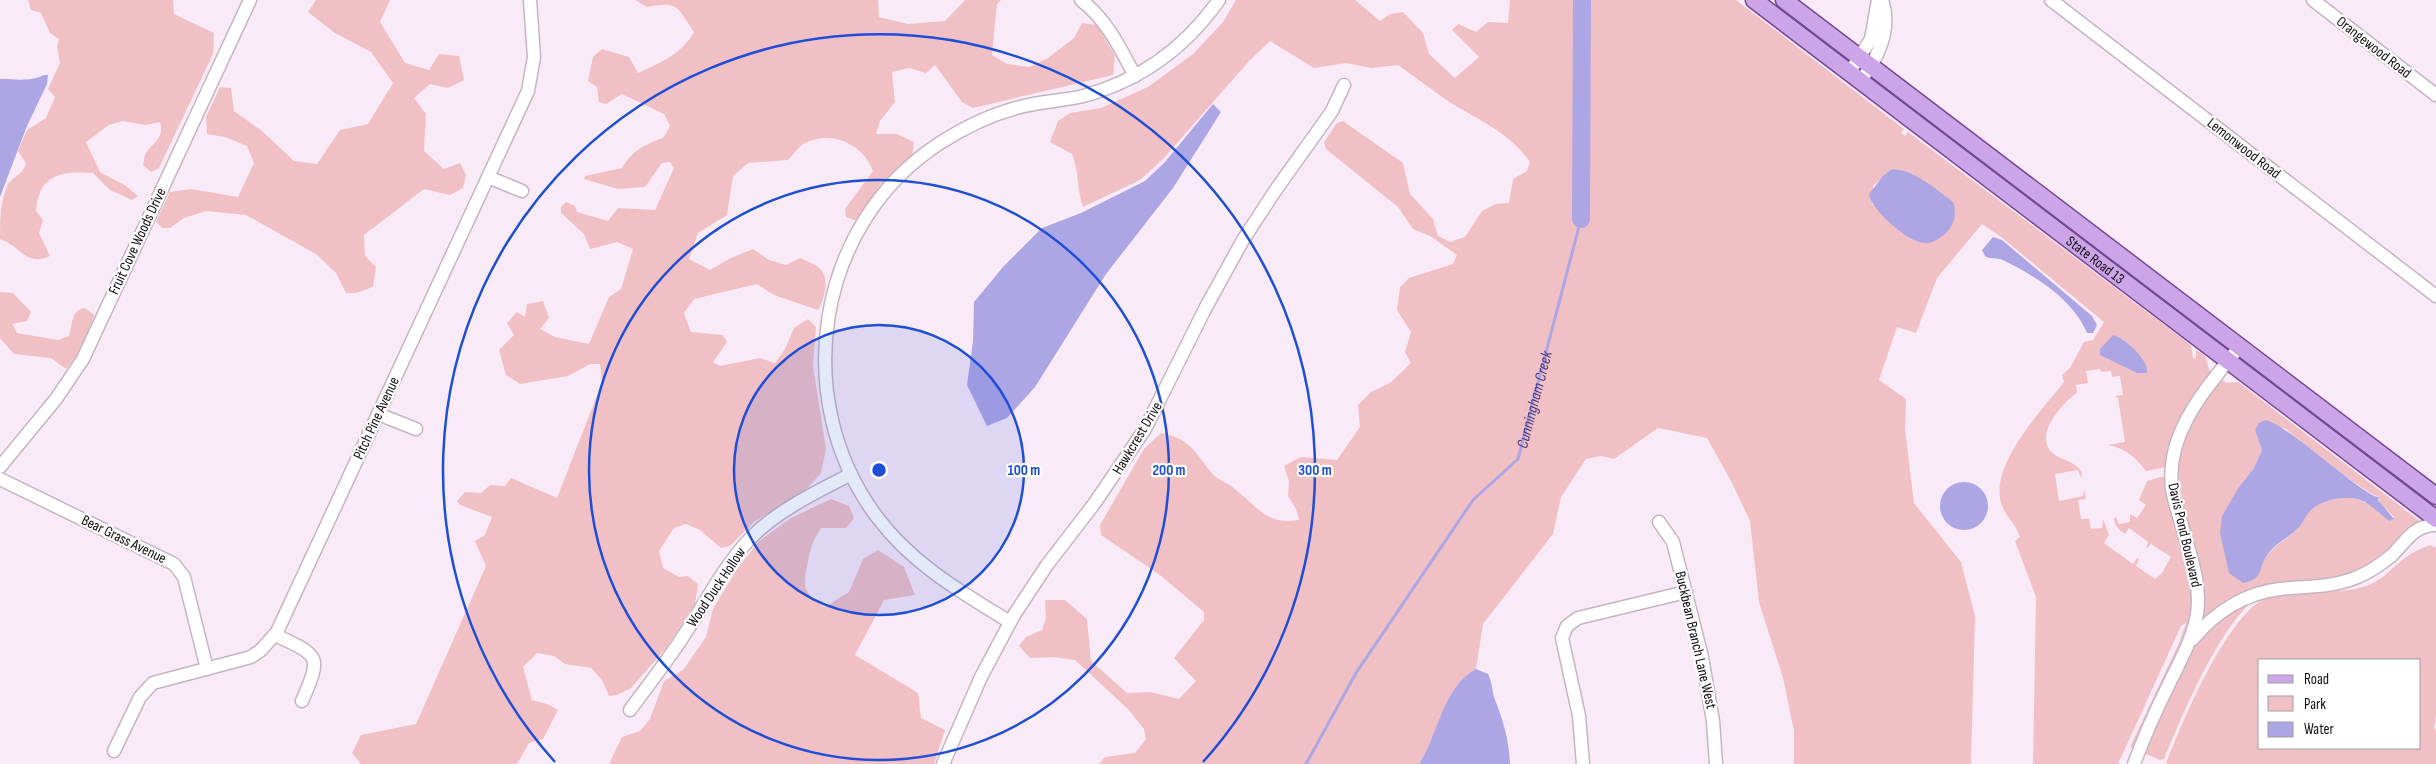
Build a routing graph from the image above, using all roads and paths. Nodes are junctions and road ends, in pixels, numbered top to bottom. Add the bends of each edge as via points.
1 (250, 0) edge
2 (530, 0) edge
3 (1081, 0) edge
4 (1219, 0) edge
5 (1754, 0) edge
6 (1784, 0) edge
7 (1878, 0) edge
8 (1882, 0) edge
9 (2051, 0) edge
10 (2321, 2) edge
11 (1866, 63) junction
12 (1135, 76) junction
13 (1855, 77) junction
14 (1344, 85) dead end
15 (2436, 95) edge
16 (488, 177) junction
17 (522, 191) dead end
18 (2436, 296) edge
19 (2240, 346) junction
20 (2229, 360) junction
21 (378, 414) junction
22 (416, 430) dead end
23 (0, 467) edge
24 (851, 474) junction
25 (0, 479) edge
26 (2436, 496) edge
27 (2436, 519) edge
28 (1659, 522) dead end
29 (2436, 525) edge
30 (1686, 592) junction
31 (1010, 622) junction
32 (275, 635) junction
33 (2185, 652) junction
34 (207, 669) junction
35 (302, 700) dead end
36 (630, 710) dead end
37 (114, 751) dead end
38 (943, 764) edge
39 (1583, 764) edge
40 (1716, 764) edge
41 (2134, 764) edge

1 - 23 street, Fruit Cove Woods Drive via 83,358 56,399
2 - 16 street, Pitch Pine Avenue via 534,57 532,80
3 - 12 street via 1110,30
4 - 12 street via 1185,41
5 - 13 main road, State Road 13
6 - 11 main road, State Road 13
7 - 11 street
8 - 11 street via 1886,13 1884,34
9 - 18 street, Lemonwood Road
10 - 15 street, Orangewood Road
11 - 13 street
11 - 19 main road, State Road 13
12 - 24 street via 1098,92 1022,106 970,126 920,158 890,186 871,210 844,258 825,333 827,400
13 - 20 main road, State Road 13
14 - 31 street, Hawkcrest Drive via 1329,116 1243,240 1145,429
16 - 17 street
16 - 21 street, Pitch Pine Avenue
19 - 20 street, Davis Pond Boulevard
19 - 26 main road, State Road 13
20 - 27 main road, State Road 13
20 - 33 street, Davis Pond Boulevard via 2185,421 2172,470 2174,498 2199,594 2195,622
21 - 22 street
21 - 32 street, Pitch Pine Avenue
24 - 31 street via 877,518 907,551 944,582
24 - 36 street, Wood Duck Hollow via 795,503 746,543 728,564 672,654
25 - 34 street, Bear Grass Avenue via 174,564 184,577
28 - 30 street, Buckbean Branch Lane West via 1673,542
29 - 33 street, Davis Pond Boulevard via 2417,528 2384,561 2356,578 2325,586 2268,591 2238,601 2203,627
30 - 39 street via 1578,618 1567,626 1562,645 1579,716
30 - 40 street, Buckbean Branch Lane West via 1710,692
31 - 38 street, Hawkcrest Drive via 959,722
32 - 34 street, Pitch Pine Avenue via 251,657
32 - 35 street via 308,652 315,661
33 - 41 street, Davis Pond Boulevard via 2149,725
34 - 37 street, Pitch Pine Avenue via 162,680 145,689

